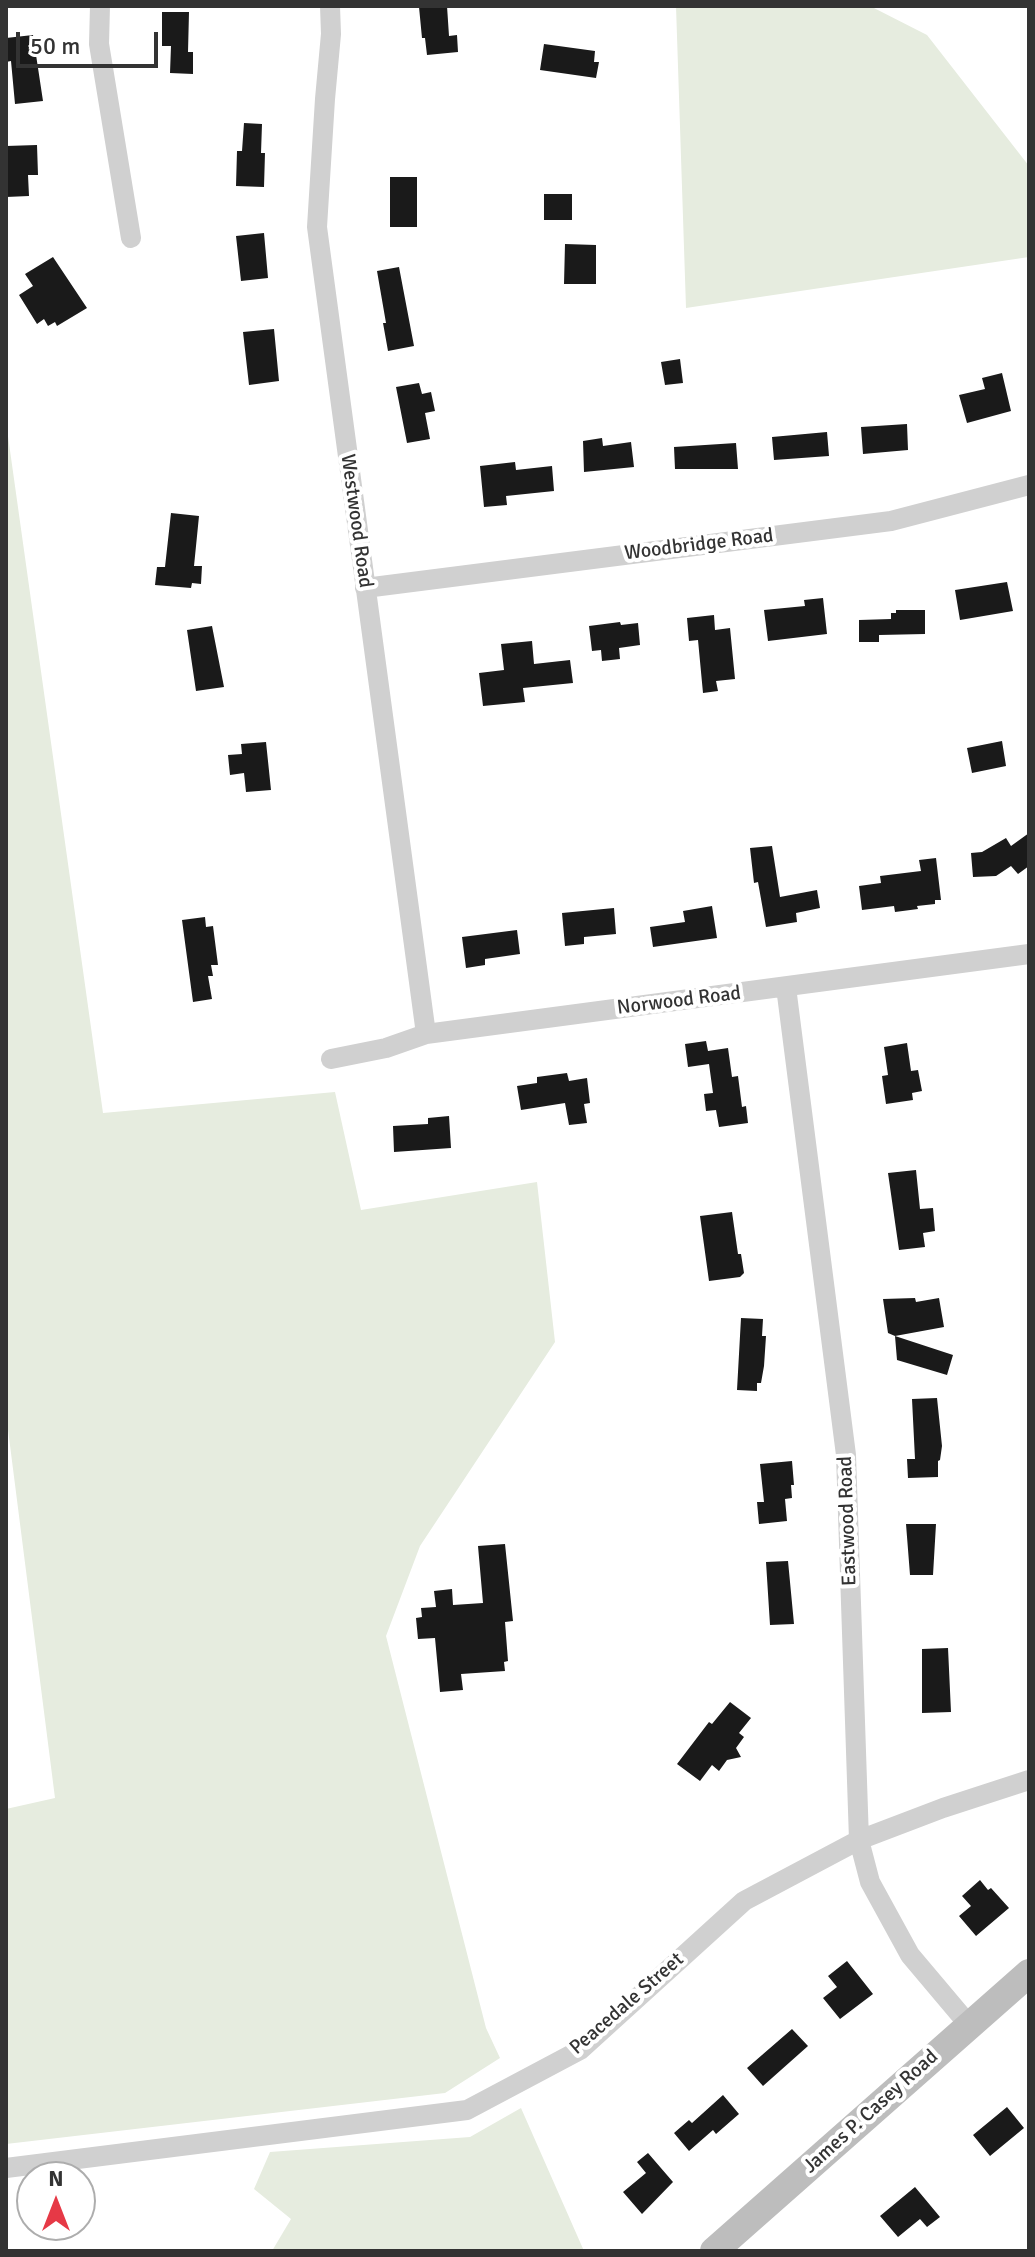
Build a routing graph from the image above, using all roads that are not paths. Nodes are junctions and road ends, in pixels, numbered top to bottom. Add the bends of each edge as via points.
1 (100, 6) edge
2 (330, 6) edge
3 (131, 238) dead end
4 (1029, 485) edge
5 (365, 588) junction
6 (1029, 954) edge
7 (786, 987) junction
8 (426, 1034) junction
9 (331, 1059) dead end
10 (1029, 1780) edge
11 (859, 1840) junction
12 (1029, 1973) edge
13 (969, 2025) junction
14 (6, 2168) edge
15 (714, 2251) edge

1 - 3 street via 99,44
2 - 5 street, Westwood Road via 317,227
4 - 5 street, Woodbridge Road via 891,521
5 - 8 street, Westwood Road
6 - 7 street, Norwood Road
7 - 8 street, Norwood Road
7 - 11 street, Eastwood Road via 846,1455
8 - 9 street, Norwood Road
10 - 11 street, Peacedale Street
11 - 13 street, Eastwood Road via 870,1882 910,1955
11 - 14 street, Peacedale Street via 744,1901 580,2050 467,2110
12 - 13 main road, James P. Casey Road
13 - 15 main road, James P. Casey Road

